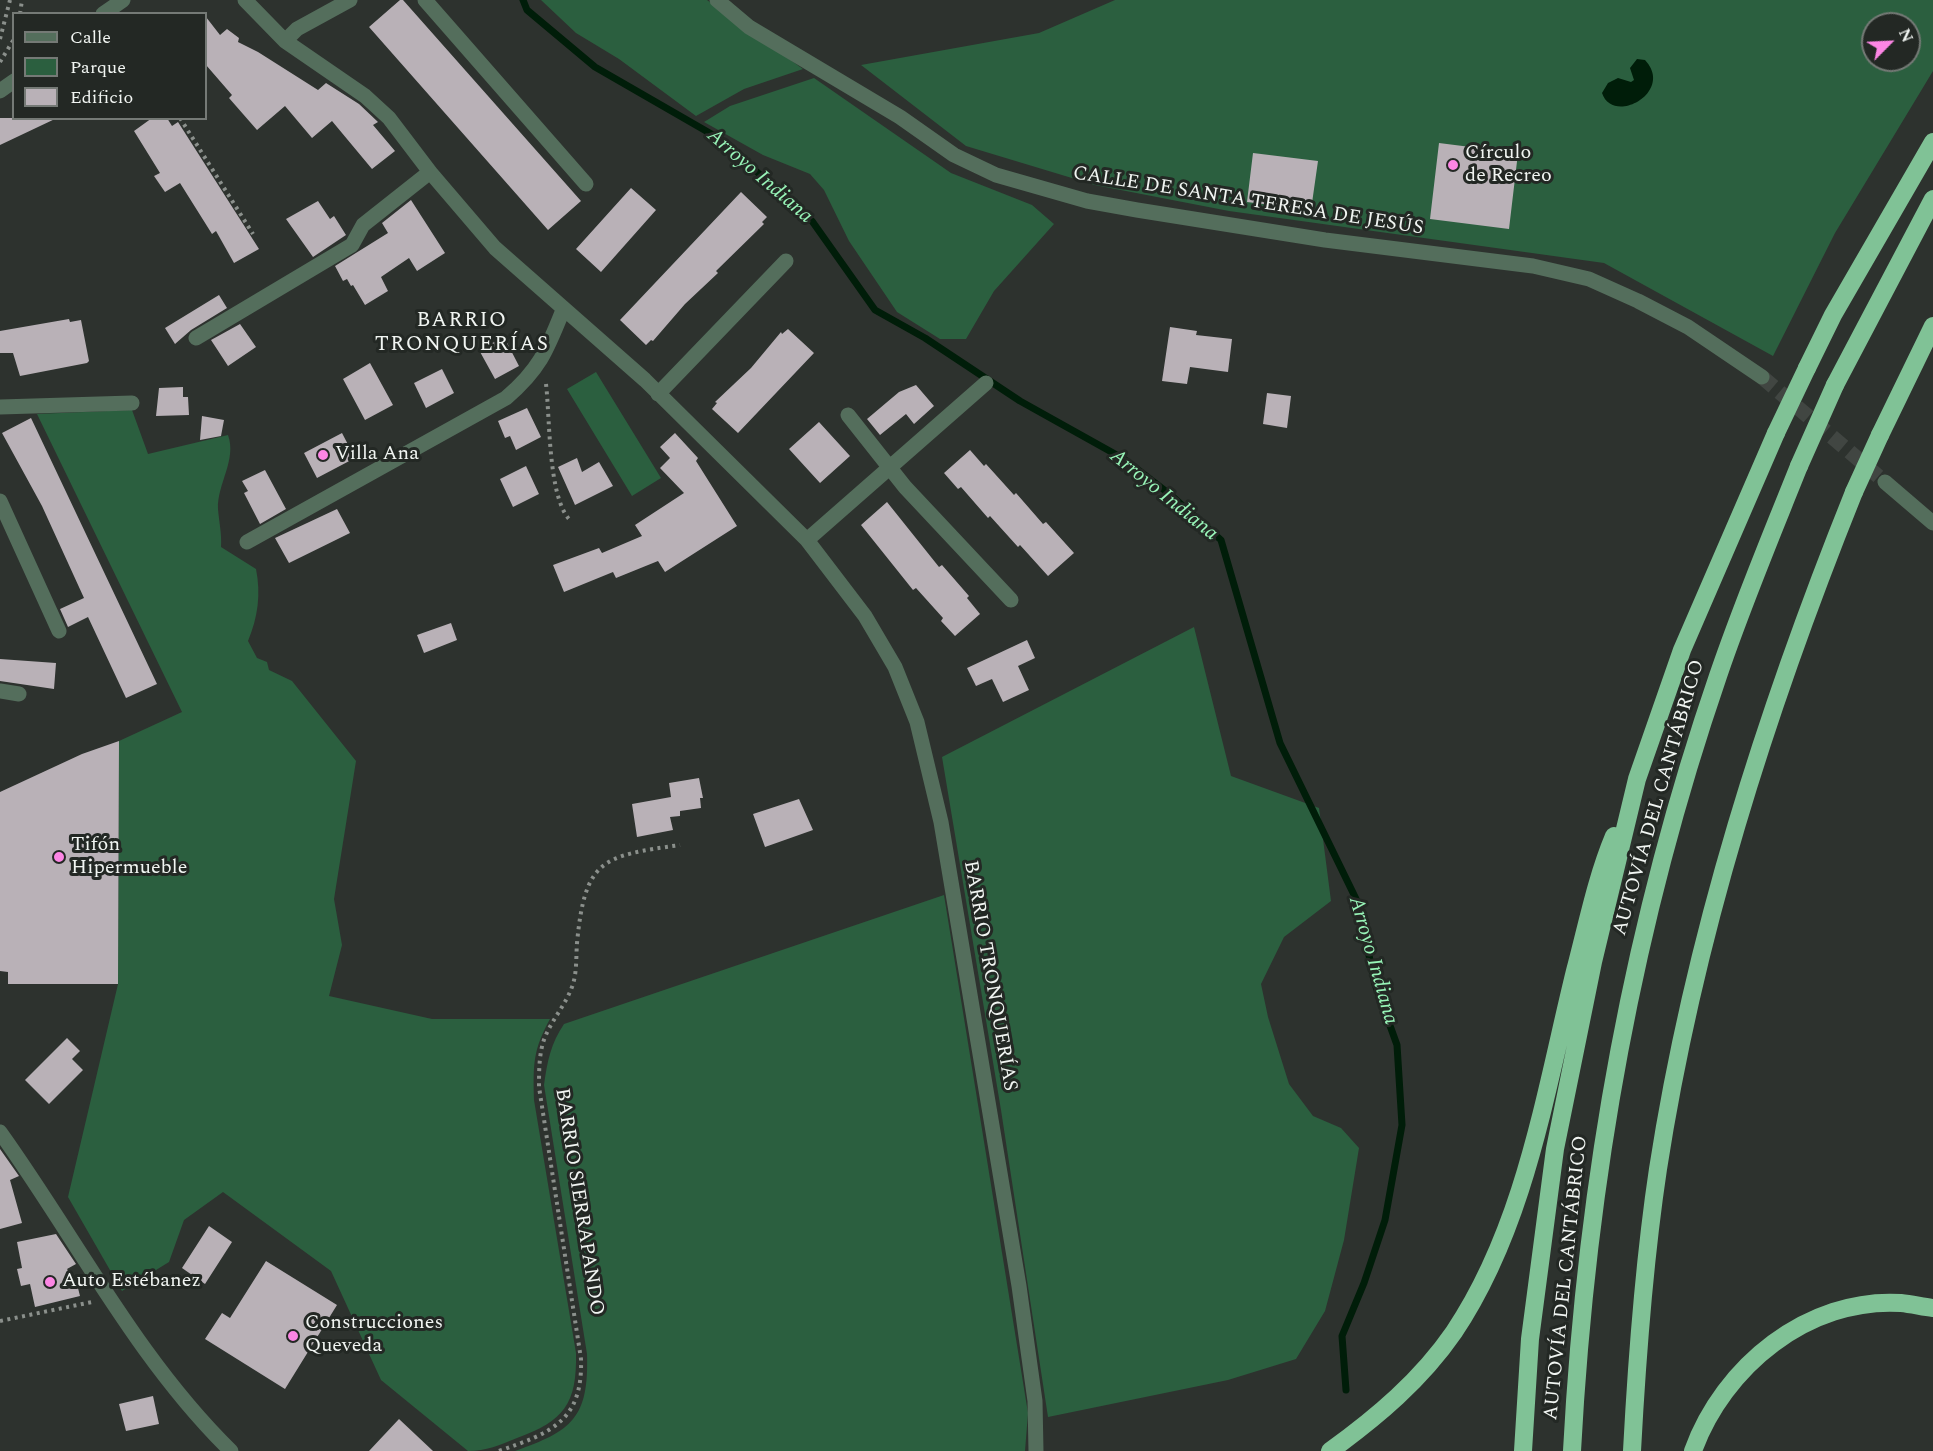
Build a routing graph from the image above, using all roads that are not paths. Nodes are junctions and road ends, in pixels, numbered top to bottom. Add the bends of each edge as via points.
1 (123, 0) edge
2 (245, 0) edge
3 (350, 0) edge
4 (425, 0) edge
5 (717, 0) edge
6 (107, 12) edge
7 (285, 41) junction
8 (1933, 142) edge
9 (430, 172) junction
10 (586, 184) dead end
11 (1933, 199) edge
12 (786, 261) dead end
13 (563, 310) junction
14 (1933, 326) edge
15 (196, 338) dead end
16 (1762, 377) tunnel mouth
17 (986, 383) dead end
18 (658, 394) junction
19 (132, 403) dead end
20 (0, 407) edge
21 (848, 415) dead end
22 (891, 468) junction
23 (1885, 482) tunnel mouth
24 (0, 501) edge
25 (1933, 523) edge
26 (807, 540) junction
27 (247, 542) dead end
28 (1011, 600) dead end
29 (59, 631) dead end
30 (0, 691) edge
31 (19, 694) dead end
32 (1637, 779) junction
33 (0, 1132) edge
34 (1933, 1308) edge
35 (231, 1451) edge
36 (1036, 1451) edge
37 (1330, 1451) edge
38 (1523, 1451) edge
39 (1572, 1451) edge
40 (1632, 1451) edge
41 (1694, 1451) edge

1 - 6 street
2 - 7 street, BARRIO TRONQUERÍAS
3 - 7 street via 297,29
4 - 10 street
5 - 16 street, CALLE DE SANTA TERESA DE JESÚS via 749,27 900,117 954,154 996,175 1117,207 1325,240 1533,266 1589,279 1688,327
7 - 9 street, BARRIO TRONQUERÍAS via 365,96 389,118
8 - 32 highway, bridge via 1838,306 1776,433 1682,650
9 - 13 street, BARRIO TRONQUERÍAS via 495,248
9 - 15 street via 363,225 352,245
11 - 39 highway, AUTOVÍA DEL CANTÁBRICO, bridge via 1834,385 1799,466 1716,679 1662,862 1633,976 1593,1209
12 - 18 street
13 - 18 street, BARRIO TRONQUERÍAS
13 - 27 street via 543,359 506,398
14 - 40 highway, bridge via 1854,492 1818,583 1761,741 1727,858 1681,1046 1658,1169
17 - 22 street
18 - 26 street, BARRIO TRONQUERÍAS
19 - 20 street
21 - 22 street
22 - 26 street
22 - 28 street
23 - 25 street
24 - 29 street
26 - 36 street, BARRIO TRONQUERÍAS via 865,616 895,667 917,722 935,787 1020,1286 1035,1401
30 - 31 street
32 - 37 highway via 1604,860 1526,1171 1493,1259 1471,1303 1435,1356 1391,1404
32 - 38 highway via 1597,943 1555,1149 1530,1338
33 - 35 street via 111,1298 196,1414
34 - 41 highway via 1900,1303 1858,1306 1791,1332 1764,1349 1721,1394 1705,1420

